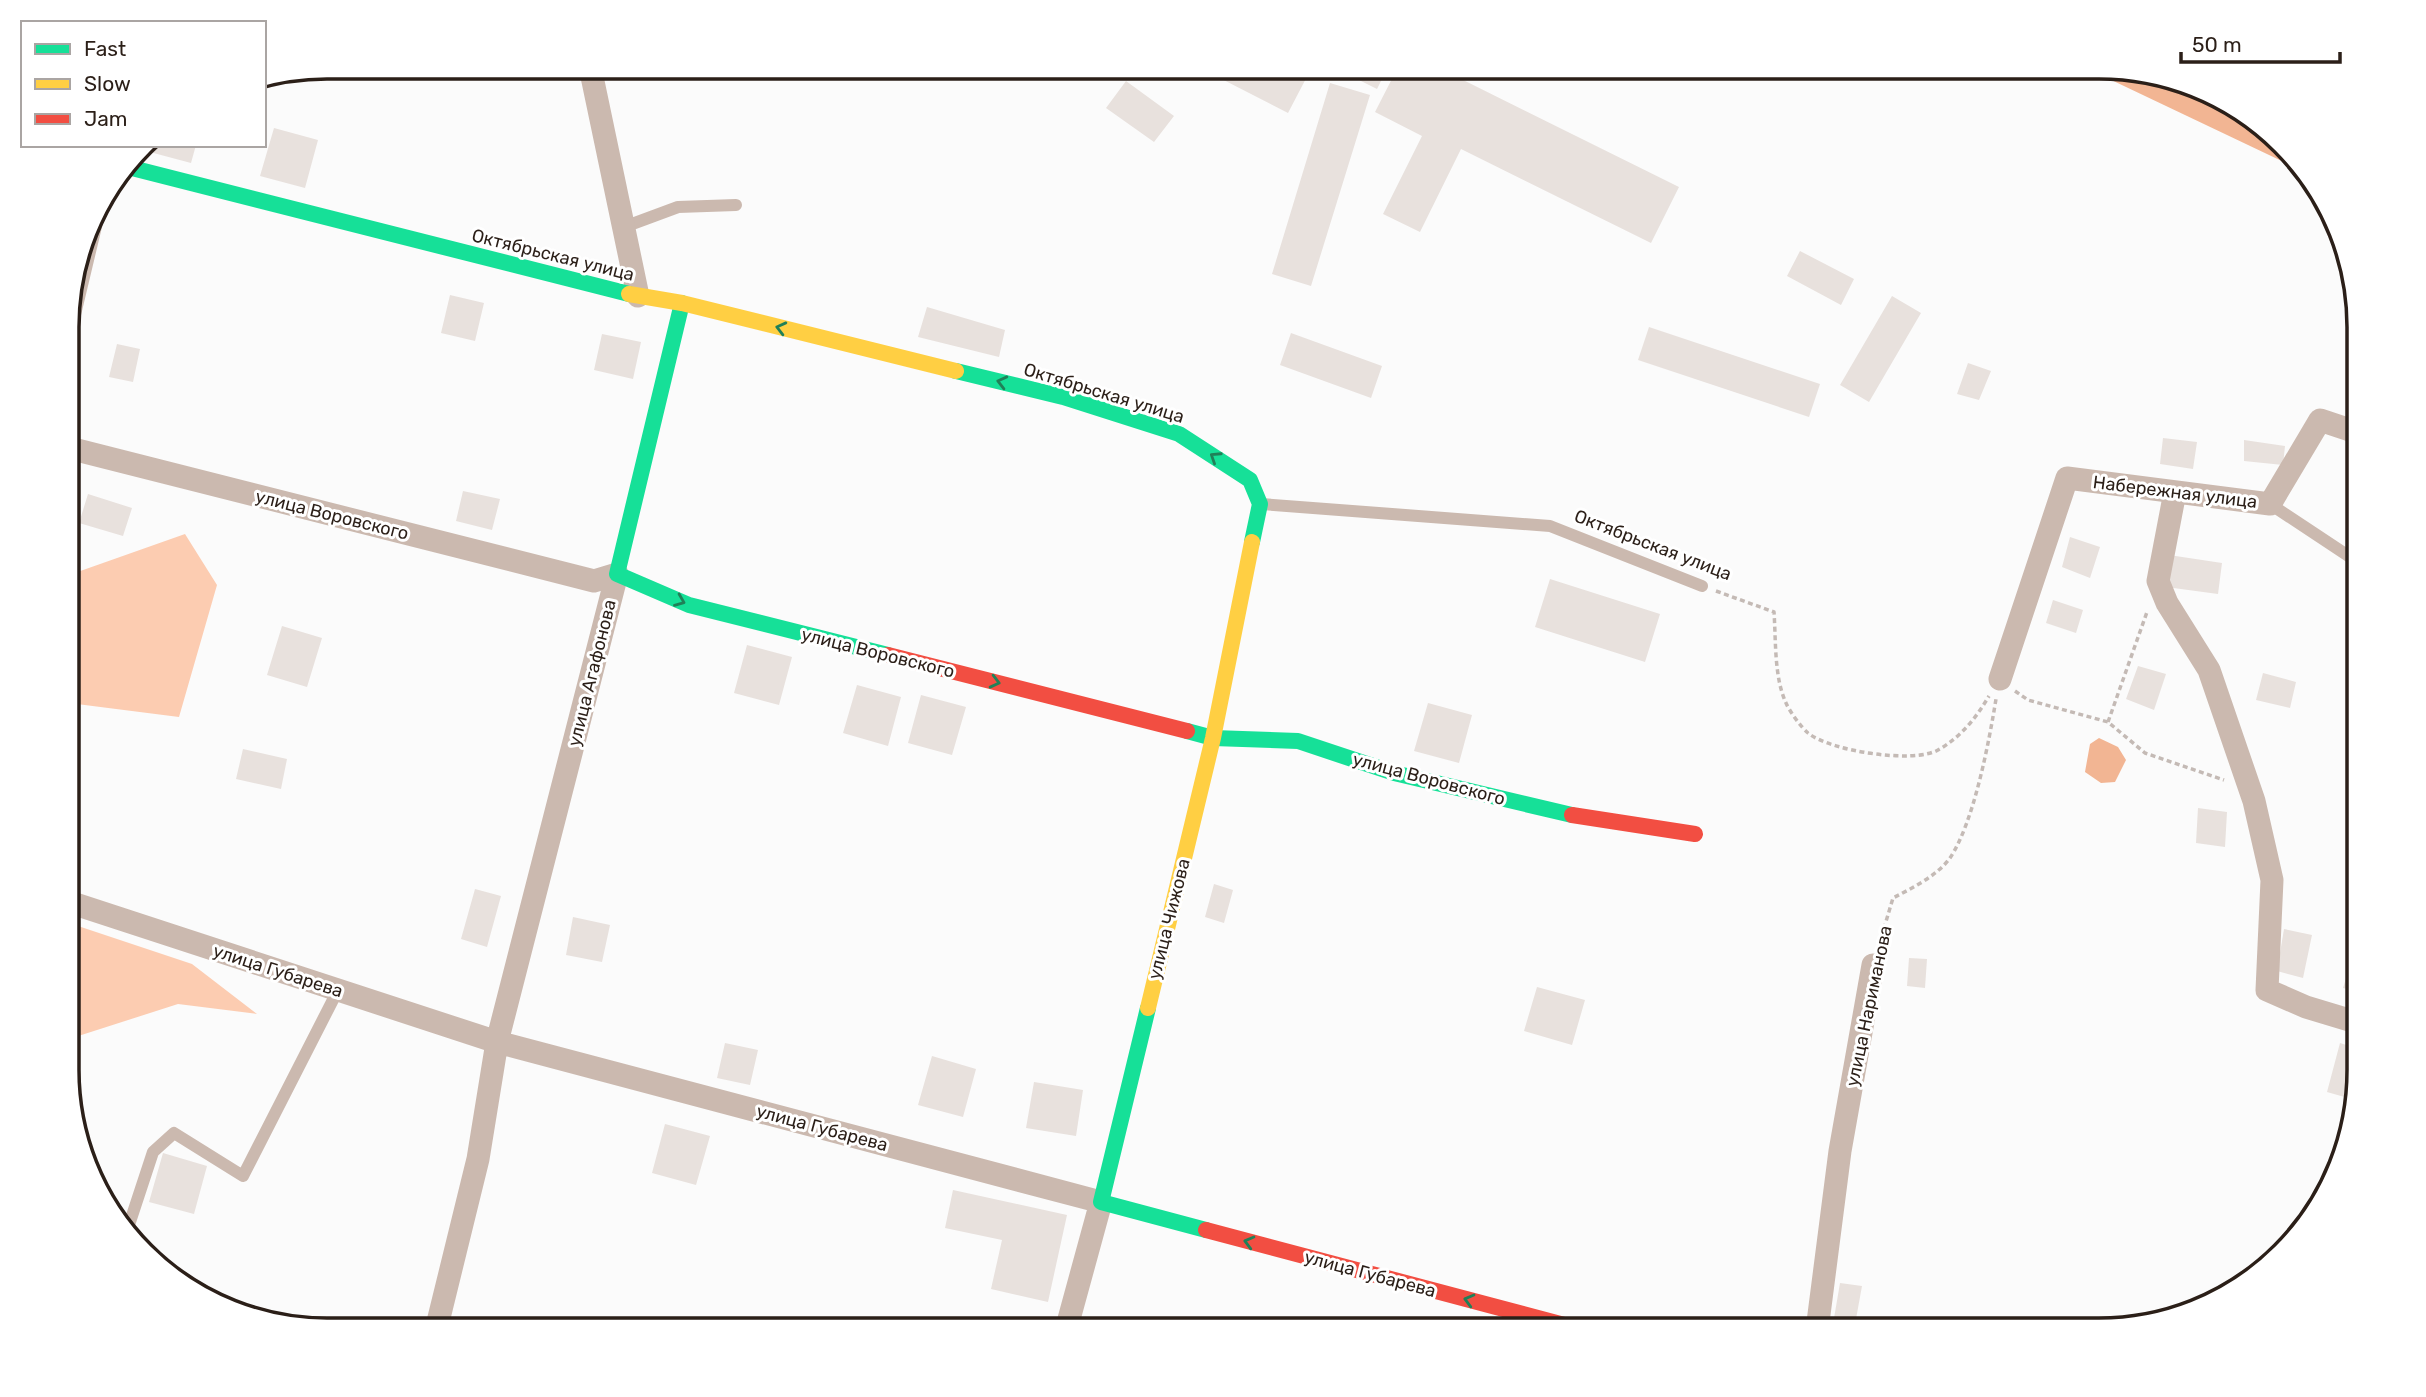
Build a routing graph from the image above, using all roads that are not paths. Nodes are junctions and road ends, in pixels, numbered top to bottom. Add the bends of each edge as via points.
1 (593, 79) edge
2 (135, 169) edge
3 (736, 205) dead end
4 (624, 227) junction
5 (638, 296) junction
6 (682, 303) junction
7 (2347, 429) edge
8 (79, 451) edge
9 (2175, 492) junction
10 (1260, 504) junction
11 (2270, 504) junction
12 (2347, 556) edge
13 (617, 574) junction
14 (1702, 586) road end
15 (2000, 679) road end
16 (1213, 738) junction
17 (1695, 834) dead end
18 (79, 905) edge
19 (1873, 965) road end
20 (338, 990) junction
21 (2347, 1019) edge
22 (497, 1042) junction
23 (1101, 1202) junction
24 (130, 1221) edge
25 (439, 1318) edge
26 (1069, 1318) edge
27 (1538, 1318) edge
28 (1819, 1318) edge

1 - 4 street
2 - 5 street, Октябрьская улица
3 - 4 lane via 678,207
4 - 5 street
5 - 6 street, Октябрьская улица
10 -> 6 street, Октябрьская улица via 1250,480 1179,434 1063,397
6 - 13 street, улица Агафонова
7 - 11 street, Набережная улица via 2320,420
8 - 13 street, улица Воровского via 594,581
9 - 11 street, Набережная улица
9 - 15 street, Набережная улица via 2067,478
9 - 21 street via 2158,581 2210,670 2249,787 2272,880 2267,990
10 - 14 lane, Октябрьская улица via 1550,526
10 - 16 street, улица Чижова
11 - 12 lane
13 -> 16 street, улица Воровского via 689,605
13 - 22 street, улица Агафонова
16 - 17 street, улица Воровского via 1298,741 1394,773 1585,818
16 - 23 street, улица Чижова
18 - 20 street, улица Губарева
19 - 28 street, улица Нариманова via 1840,1151
20 - 22 street, улица Губарева
20 - 24 lane via 243,1176 174,1133 153,1152
22 - 23 street, улица Губарева
22 - 25 street, улица Агафонова via 478,1159
23 - 26 street, улица Чижова
27 -> 23 street, улица Губарева

